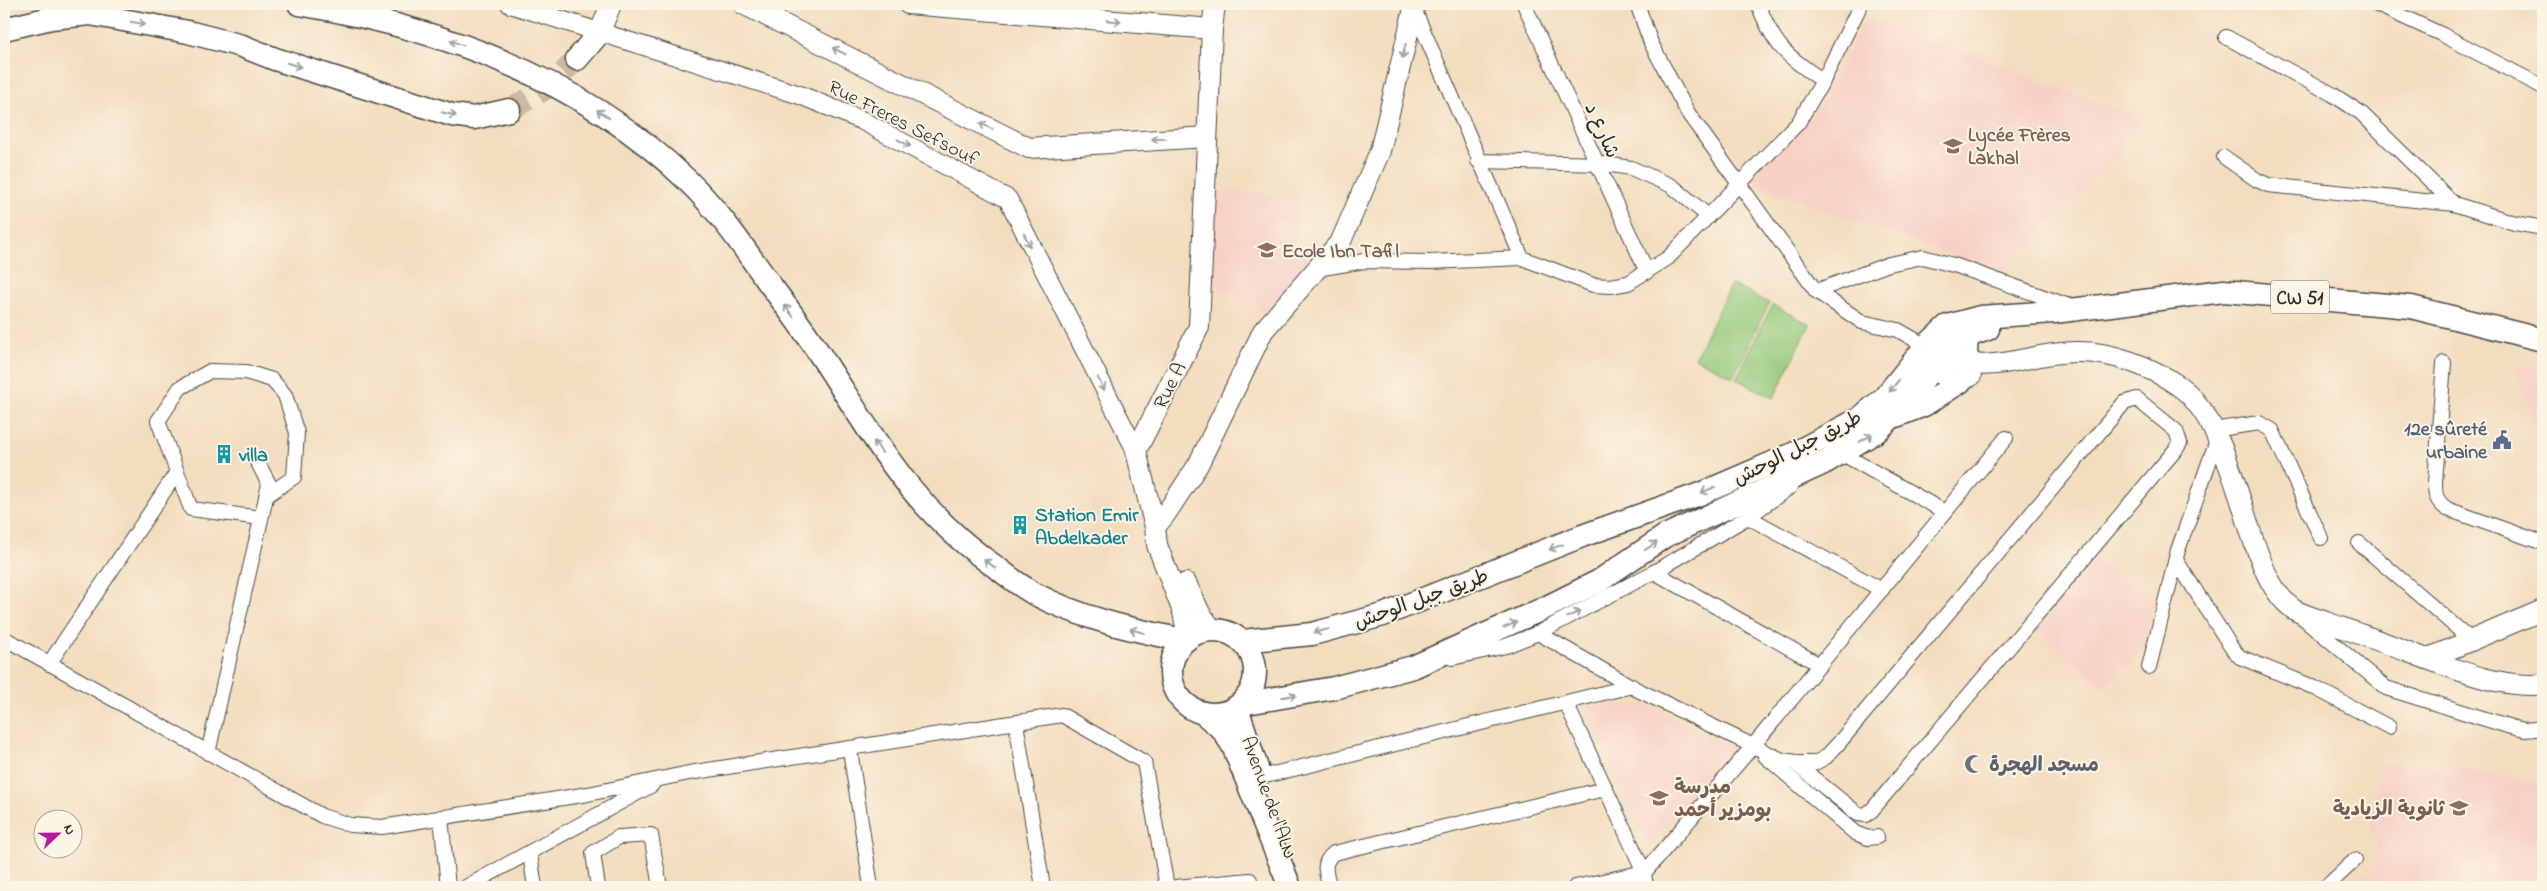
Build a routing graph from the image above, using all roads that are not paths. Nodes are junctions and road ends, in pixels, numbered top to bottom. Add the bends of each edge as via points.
1 (299, 4) edge
2 (510, 4) edge
3 (611, 4) edge
4 (908, 4) edge
5 (1216, 4) edge
6 (1524, 4) edge
7 (1637, 4) edge
8 (1758, 4) edge
9 (1861, 4) edge
10 (2375, 4) edge
11 (746, 6) edge
12 (1414, 6) edge
13 (4, 28) edge
14 (1212, 29) junction
15 (600, 32) junction
16 (2226, 37) dead end
17 (577, 58) tunnel mouth
18 (1823, 81) junction
19 (2543, 87) edge
20 (509, 110) tunnel mouth
21 (1207, 137) junction
22 (2224, 157) dead end
23 (1478, 161) junction
24 (1597, 164) junction
25 (1738, 185) junction
26 (2454, 204) junction
27 (1708, 216) junction
28 (2543, 228) edge
29 (1522, 258) junction
30 (1317, 269) junction
31 (1647, 272) junction
32 (1816, 291) junction
33 (2077, 309) junction
34 (2054, 312) junction
35 (1967, 336) junction
36 (2543, 340) edge
37 (1927, 358) junction
38 (2444, 363) dead end
39 (1965, 373) junction
40 (1893, 418) junction
41 (2215, 435) junction
42 (2006, 438) dead end
43 (1136, 451) junction
44 (1833, 458) junction
45 (257, 461) dead end
46 (177, 472) junction
47 (266, 496) junction
48 (1945, 512) junction
49 (1748, 517) junction
50 (261, 518) junction
51 (1155, 526) junction
52 (2321, 538) dead end
53 (2543, 542) edge
54 (2359, 543) dead end
55 (2176, 560) junction
56 (1654, 572) junction
57 (1882, 590) junction
58 (2294, 610) junction
59 (2543, 610) edge
60 (1212, 629) junction
61 (1538, 633) junction
62 (4, 638) edge
63 (1186, 639) junction
64 (2471, 640) junction
65 (1242, 641) junction
66 (2427, 659) junction
67 (49, 664) junction
68 (1820, 665) junction
69 (2148, 666) dead end
70 (1412, 667) junction
71 (2543, 684) edge
72 (1632, 686) junction
73 (1566, 703) junction
74 (1239, 706) junction
75 (1203, 713) junction
76 (1016, 723) junction
77 (2389, 727) dead end
78 (2543, 728) edge
79 (1753, 746) junction
80 (850, 750) junction
81 (208, 753) junction
82 (1792, 761) junction
83 (1261, 777) junction
84 (663, 779) junction
85 (1605, 789) junction
86 (441, 817) junction
87 (1877, 836) dead end
88 (530, 854) junction
89 (2355, 860) dead end
90 (1644, 872) junction
91 (1250, 880) dead end
92 (448, 887) edge
93 (466, 887) edge
94 (535, 887) edge
95 (598, 887) edge
96 (660, 887) edge
97 (871, 887) edge
98 (1042, 887) edge
99 (1167, 887) edge
100 (1176, 887) edge
101 (1290, 887) edge
102 (1304, 887) edge
103 (1330, 887) edge
104 (1575, 887) edge
105 (1632, 887) edge
106 (1646, 887) edge
107 (2326, 887) edge

63 -> 1 main road via 1095,619 1057,604 1031,592 951,534 914,495 877,446 812,343 715,210 643,141 578,97 490,55 430,33
2 - 15 street, Rue Freres Sefsouf
3 - 15 main road
4 -> 14 main road
5 - 14 main road, Rue A
6 - 24 street, شارع د
7 - 25 street via 1651,43 1688,113
8 - 18 street via 1776,43
9 - 18 street
10 - 19 street
21 -> 11 main road via 1030,148
12 - 23 street
12 -> 30 main road via 1380,151 1341,241
13 -> 20 main road via 90,14 211,37 452,115 474,118
14 - 21 main road, Rue A
15 - 17 main road
15 -> 43 street, Rue Freres Sefsouf via 800,95 861,120 1008,199
16 - 26 street via 2361,113
18 - 25 street via 1798,123
21 - 43 main road, Rue A via 1199,327
22 - 26 street via 2268,185
23 - 24 street
23 - 29 street
24 - 27 street via 1631,168 1672,186
24 - 31 street, شارع د
25 - 27 street
25 - 32 street
26 - 28 street
27 - 31 street via 1668,258
29 - 30 street via 1364,261
29 - 31 street via 1593,285 1628,283
30 - 51 main road via 1263,331 1198,465
32 - 33 street via 1889,264 1923,257 1964,268
32 - 37 street via 1862,322 1898,330
33 - 34 main road, طريق جبل الوحش / CW 51
33 - 36 main road, طريق جبل الوحش / CW 51 via 2224,291 2411,307
34 - 35 main road
34 - 37 main road, طريق جبل الوحش via 1980,317 1947,326
35 - 37 main road
35 - 39 main road
37 - 39 main road via 1950,380
37 - 40 main road
37 -> 65 main road, طريق جبل الوحش via 1859,419 1793,454 1700,494 1383,614 1312,634
38 - 53 street via 2435,482 2439,503
39 - 40 main road via 1924,405
39 - 41 main road via 1998,364 2074,352 2111,356 2164,376 2180,387 2195,400
44 -> 40 main road
41 - 52 street via 2260,423 2272,430
41 - 55 street
41 - 58 main road via 2263,568 2277,592
42 - 48 street
43 - 51 main road
44 - 48 street
44 - 49 street, طريق جبل الوحش
70 -> 44 main road, طريق جبل الوحش via 1545,608 1599,581 1665,536
45 - 47 street via 268,484
46 - 47 street via 158,420 180,388 210,371 246,372 272,380 285,396 297,433 294,477
46 - 50 street via 191,509
46 - 67 street
47 - 50 street
48 - 57 street
49 - 56 street, طريق جبل الوحش
49 - 57 street
50 - 81 street
51 - 60 main road via 1168,539 1195,605
51 - 63 main road via 1157,545 1184,612
54 - 64 street
55 - 69 street
55 - 77 street via 2240,657 2313,686
61 -> 56 street, طريق جبل الوحش
56 - 68 street
57 - 68 street
58 - 66 main road
58 - 78 street via 2386,688 2511,727 2525,730
59 - 64 main road
60 - 63 main road
60 - 65 main road via 1228,632
61 - 70 street, طريق جبل الوحش via 1506,646
61 - 72 street
62 - 67 street
63 - 75 main road via 1174,656 1173,684 1182,700
64 - 66 main road
65 - 74 main road via 1253,655 1256,672 1252,690
66 - 71 main road via 2498,681
67 - 81 street
68 - 79 street
74 -> 70 main road, طريق جبل الوحش via 1334,688
72 - 73 street
72 - 79 street
73 - 83 street
73 - 85 street
74 - 75 main road via 1226,712
74 - 83 main road, Avenue de l'ALN
75 - 101 main road via 1222,729 1233,746
76 - 80 street
76 - 98 street
76 - 99 street via 1062,715 1144,762
79 - 82 street
79 - 87 street via 1855,832 1868,838
79 - 90 street
80 - 84 street
80 - 97 street
81 - 86 street via 322,816 350,825 382,827
82 - 82 street via 1815,762 1826,757 2124,403 2137,399 2176,431 2180,443 2177,448 1872,810 1866,815 1858,814
83 - 102 main road, Avenue de l'ALN
84 - 86 street
84 - 88 street
85 - 90 street
85 - 103 street via 1334,852 1328,857 1324,869
86 - 92 street
88 - 93 street
88 - 94 street
89 - 107 street
90 - 104 street
90 - 105 street
90 - 106 street
91 - 100 street
95 - 96 street via 593,853 619,837 652,835

